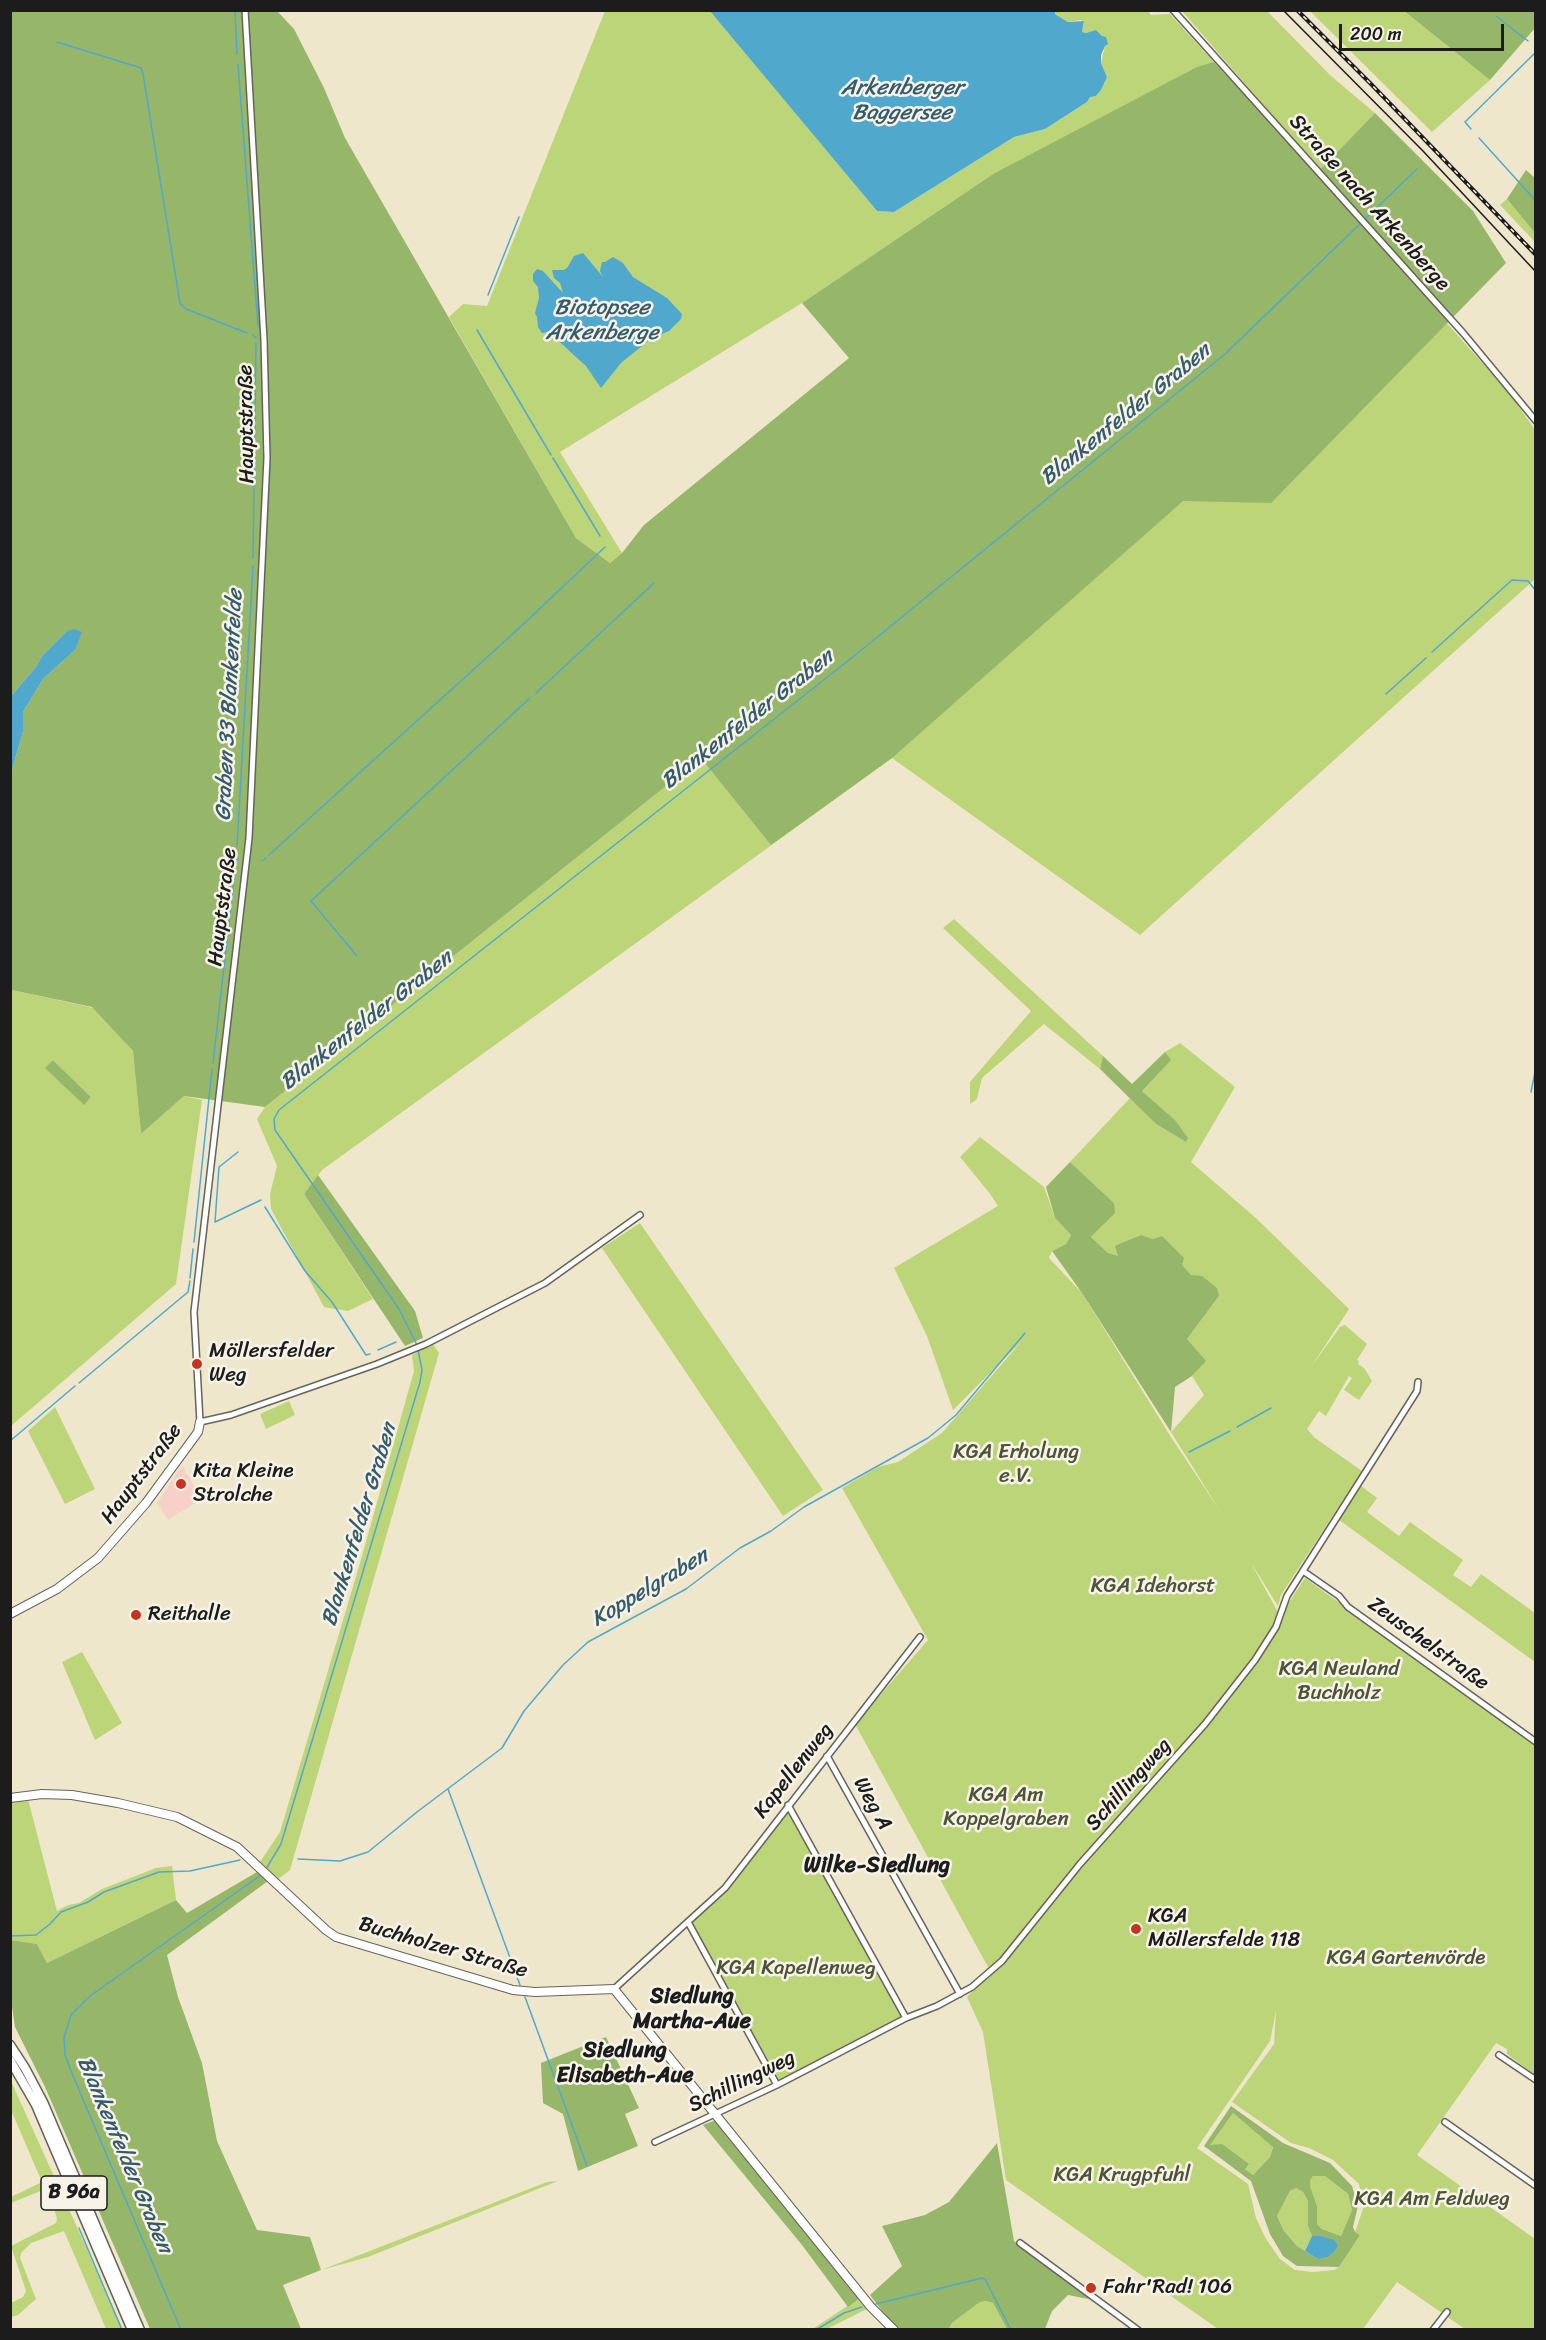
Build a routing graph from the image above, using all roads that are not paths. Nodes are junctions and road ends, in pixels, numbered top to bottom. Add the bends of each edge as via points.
1 (245, 10) edge
2 (1173, 10) edge
3 (1536, 421) edge
4 (640, 1215) dead end
5 (1418, 1382) dead end
6 (200, 1422) junction
7 (1303, 1571) junction
8 (10, 1614) edge
9 (920, 1637) dead end
10 (1536, 1742) edge
11 (826, 1756) junction
12 (10, 1798) edge
13 (788, 1805) junction
14 (688, 1922) junction
15 (614, 1989) junction
16 (960, 1994) junction
17 (906, 2018) junction
18 (10, 2045) edge
19 (1499, 2055) dead end
20 (10, 2060) edge
21 (1536, 2080) edge
22 (777, 2085) junction
23 (714, 2114) junction
24 (1445, 2122) dead end
25 (655, 2142) dead end
26 (1536, 2186) edge
27 (1020, 2243) dead end
28 (1447, 2312) dead end
29 (132, 2330) edge
30 (140, 2330) edge
31 (894, 2330) edge
32 (1138, 2330) edge
33 (1432, 2330) edge

1 - 6 street, Hauptstraße via 267,458 249,838 194,1312
2 - 3 street, Straße nach Arkenberge via 1490,363
4 - 6 street via 546,1283 426,1344 231,1415
5 - 7 street, Schillingweg via 1417,1391
6 - 8 street, Hauptstraße via 198,1431 146,1503 98,1558 57,1589
7 - 10 street, Zeuschelstraße
7 - 16 street, Schillingweg via 1287,1596 1276,1627 1229,1694 1080,1864 1002,1961
9 - 11 street, Kapellenweg
11 - 13 street, Kapellenweg
11 - 16 street, Weg A
12 - 15 street, Buchholzer Straße via 72,1796 177,1817 237,1847 336,1936 513,1990
13 - 14 street, Kapellenweg via 725,1888
13 - 17 street
14 - 15 street, Kapellenweg
14 - 22 street
15 - 23 street
16 - 17 street, Schillingweg
17 - 22 street, Schillingweg
18 - 30 main road, B 96a via 43,2102
19 - 21 street
20 - 29 main road, B 96a via 36,2106
22 - 23 street, Schillingweg
23 - 25 street, Schillingweg
23 - 31 street
24 - 26 street
27 - 32 street
28 - 33 street

